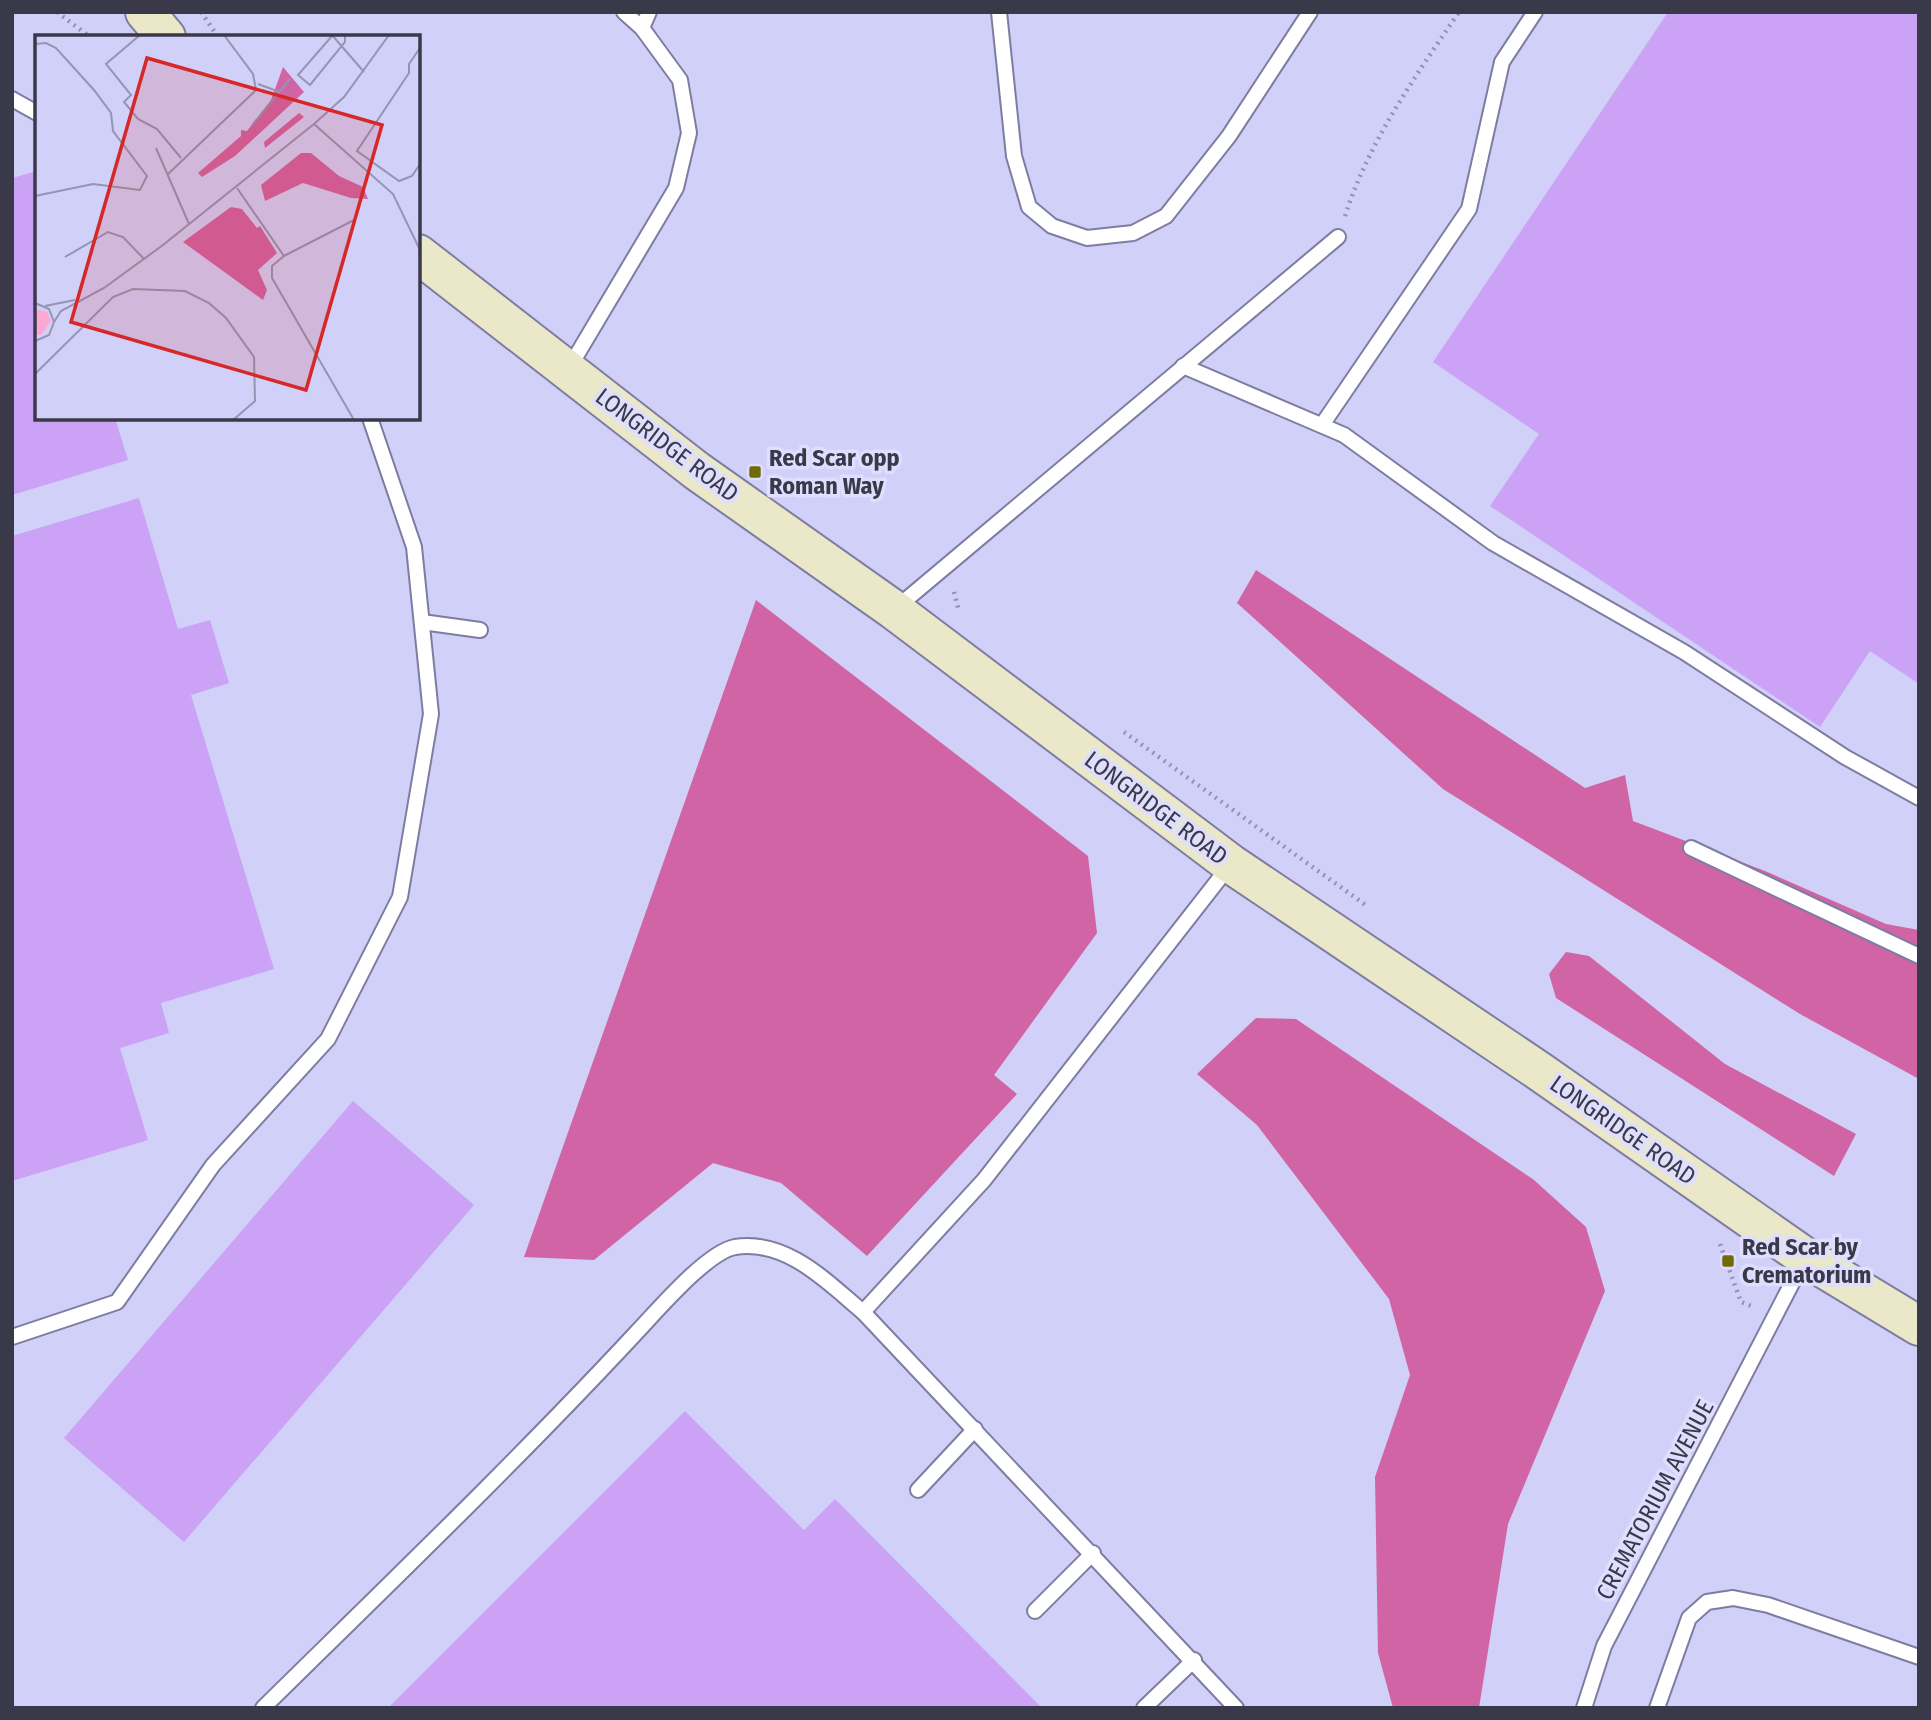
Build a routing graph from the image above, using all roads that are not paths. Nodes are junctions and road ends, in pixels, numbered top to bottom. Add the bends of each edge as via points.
1 (145, 12) edge
2 (174, 12) edge
3 (624, 12) edge
4 (649, 12) edge
5 (999, 12) edge
6 (1310, 12) edge
7 (1535, 12) edge
8 (642, 28) junction
9 (164, 35) edge
10 (187, 35) edge
11 (12, 99) edge
12 (35, 112) edge
13 (1338, 237) road end
14 (420, 256) edge
15 (1183, 366) junction
16 (568, 370) junction
17 (371, 420) edge
18 (1322, 425) junction
19 (894, 610) junction
20 (422, 622) junction
21 (480, 630) dead end
22 (1919, 798) edge
23 (1691, 848) dead end
24 (1231, 864) junction
25 (1919, 956) edge
26 (1805, 1257) junction
27 (863, 1312) junction
28 (1919, 1326) edge
29 (12, 1337) edge
30 (975, 1429) junction
31 (918, 1490) dead end
32 (1093, 1553) junction
33 (1035, 1611) dead end
34 (1919, 1657) edge
35 (1194, 1660) junction
36 (263, 1708) edge
37 (1144, 1708) edge
38 (1236, 1708) edge
39 (1584, 1708) edge
40 (1657, 1708) edge

1 - 9 main road
2 - 10 main road
3 - 8 lane
4 - 8 lane
5 - 6 lane via 1014,156 1029,207 1052,226 1087,238 1133,233 1166,216 1229,136
7 - 18 lane via 1502,62 1469,209
8 - 16 lane via 680,80 689,134 676,188
11 - 12 lane
13 - 15 lane
14 - 16 main road, LONGRIDGE ROAD
15 - 18 lane
15 - 19 lane
16 - 19 main road, LONGRIDGE ROAD via 697,471
17 - 20 lane via 414,547
18 - 22 lane via 1344,435 1493,543 1684,652 1845,757
19 - 24 main road, LONGRIDGE ROAD
20 - 21 lane
20 - 29 lane via 431,714 400,897 328,1039 213,1164 117,1302
23 - 25 lane
24 - 26 main road, LONGRIDGE ROAD
24 - 27 lane via 984,1180
26 - 28 main road, LONGRIDGE ROAD
26 - 39 lane, CREMATORIUM AVENUE via 1604,1646
27 - 30 lane
27 - 36 lane via 807,1266 769,1248 733,1247 691,1275 543,1433
30 - 31 lane
30 - 32 lane
32 - 33 lane
32 - 35 lane
34 - 40 lane via 1768,1605 1733,1598 1707,1602 1689,1618
35 - 37 lane
35 - 38 lane

